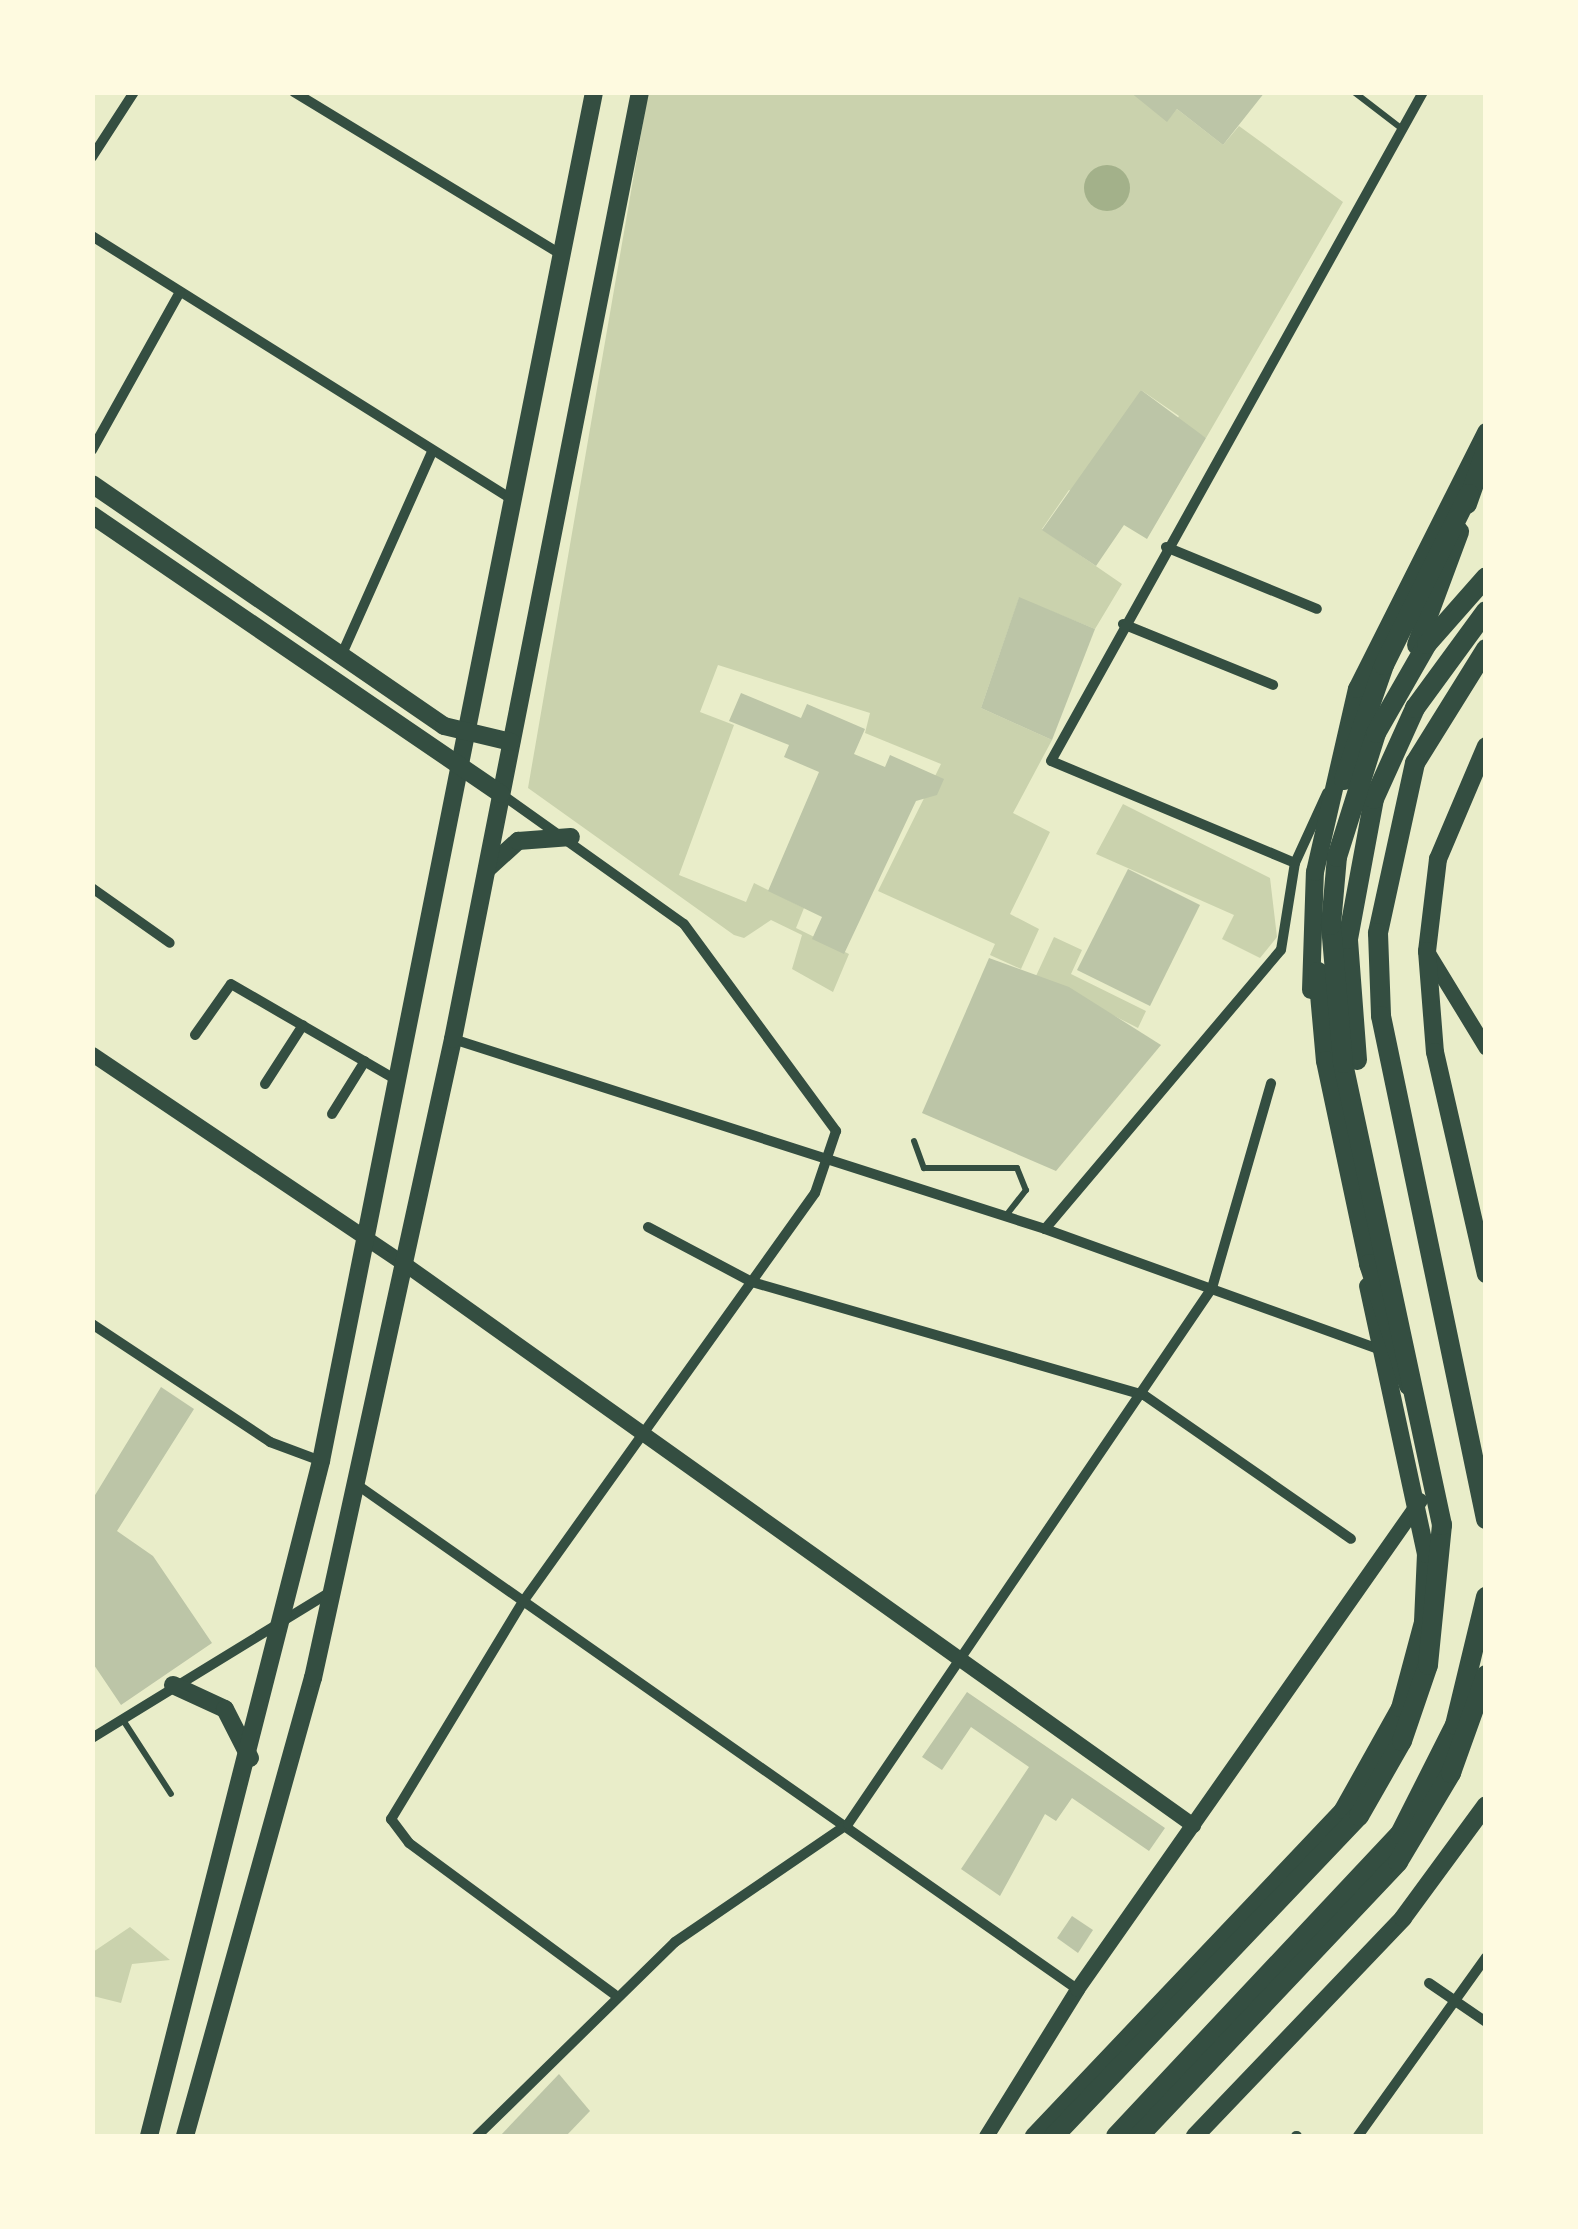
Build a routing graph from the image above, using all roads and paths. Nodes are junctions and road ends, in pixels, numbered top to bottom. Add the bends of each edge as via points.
1 (134, 92) edge
2 (294, 92) edge
3 (594, 92) edge
4 (640, 92) edge
5 (1354, 92) edge
6 (1423, 92) edge
7 (1402, 129) junction
8 (92, 157) edge
9 (92, 236) edge
10 (564, 256) junction
11 (180, 292) junction
12 (1486, 432) edge
13 (92, 450) edge
14 (1486, 450) edge
15 (432, 452) junction
16 (92, 484) edge
17 (1470, 494) junction
18 (518, 502) junction
19 (92, 515) edge
20 (1166, 547) junction
21 (1486, 577) edge
22 (1413, 603) junction
23 (1317, 608) dead end
24 (1486, 610) edge
25 (1123, 624) junction
26 (1486, 649) edge
27 (342, 654) junction
28 (1484, 674) edge
29 (1273, 685) dead end
30 (473, 734) junction
31 (1376, 734) junction
32 (511, 742) junction
33 (1486, 746) edge
34 (465, 773) junction
35 (1339, 777) junction
36 (501, 794) junction
37 (571, 838) junction
38 (1294, 863) junction
39 (482, 878) junction
40 (92, 888) edge
41 (170, 943) dead end
42 (1427, 951) junction
43 (303, 1025) junction
44 (196, 1036) dead end
45 (453, 1039) junction
46 (1486, 1048) edge
47 (92, 1054) edge
48 (365, 1061) junction
49 (400, 1082) junction
50 (1271, 1083) dead end
51 (265, 1084) dead end
52 (332, 1114) dead end
53 (914, 1141) dead end
54 (830, 1159) junction
55 (1005, 1216) junction
56 (648, 1227) dead end
57 (1045, 1229) junction
58 (367, 1238) junction
59 (402, 1262) junction
60 (1486, 1274) edge
61 (752, 1282) junction
62 (1212, 1288) junction
63 (92, 1324) edge
64 (1382, 1350) junction
65 (1144, 1396) junction
66 (1435, 1421) junction
67 (642, 1433) junction
68 (321, 1461) junction
69 (1486, 1468) edge
70 (356, 1484) junction
71 (1420, 1500) junction
72 (1486, 1519) edge
73 (1352, 1539) dead end
74 (332, 1590) junction
75 (1486, 1597) edge
76 (522, 1603) junction
77 (286, 1617) junction
78 (961, 1657) junction
79 (1486, 1675) edge
80 (173, 1686) junction
81 (122, 1719) junction
82 (92, 1738) edge
83 (250, 1761) junction
84 (171, 1794) dead end
85 (1486, 1805) edge
86 (848, 1824) junction
87 (1193, 1825) junction
88 (1486, 1956) edge
89 (1430, 1983) dead end
90 (1076, 1989) junction
91 (614, 1994) junction
92 (1456, 2001) junction
93 (1486, 2022) edge
94 (149, 2136) edge
95 (185, 2136) edge
96 (477, 2136) edge
97 (986, 2136) edge
98 (1034, 2136) edge
99 (1054, 2136) edge
100 (1071, 2136) edge
101 (1116, 2136) edge
102 (1139, 2136) edge
103 (1194, 2136) edge
104 (1358, 2136) edge

1 - 8 street
2 - 10 street
3 - 10 main road
4 - 32 main road
5 - 7 lane
6 - 7 street
7 - 20 street
9 - 11 street
10 - 18 main road
11 - 13 street
11 - 15 street
12 - 35 main road via 1385,618
14 - 17 highway
15 - 18 street
15 - 27 street
16 - 27 main road
17 - 22 highway
17 - 31 highway via 1434,608
18 - 30 main road
19 - 34 main road
20 - 23 street
20 - 25 street
21 - 31 highway via 1420,654
22 - 31 highway
22 - 35 highway
24 - 66 highway via 1393,752 1366,830 1348,939 1358,1075
25 - 29 street
25 - 38 street via 1051,762
26 - 72 highway via 1439,717 1401,802 1378,946 1380,1016
27 - 30 main road via 444,726
28 - 69 highway via 1434,749 1403,830 1382,982 1386,1038
30 - 32 main road
30 - 34 main road
31 - 99 highway via 1337,857 1332,987 1438,1493 1442,1575 1428,1665 1402,1740 1359,1816
32 - 36 main road
33 - 42 main road via 1438,858
34 - 36 main road
34 - 49 main road
35 - 38 street
35 - 64 main road via 1309,932 1314,1027
35 - 66 highway via 1319,935 1322,1033 1384,1328
36 - 37 street
36 - 39 main road
37 - 39 main road via 518,841
37 - 54 street via 713,953 829,1111
38 - 57 street via 1287,933 1270,966
39 - 45 main road
40 - 41 street
42 - 46 street
42 - 60 main road via 1434,1052
43 - 44 street via 231,984
43 - 48 street
43 - 51 street
45 - 54 street
45 - 59 main road
47 - 58 street
48 - 49 street
48 - 52 street
49 - 58 main road
50 - 62 street
53 - 55 lane via 924,1168 1017,1168 1026,1190
54 - 55 street
54 - 61 street
55 - 57 street
56 - 61 street
57 - 62 street
58 - 59 street
58 - 68 main road
59 - 67 street
59 - 70 main road
61 - 65 street
61 - 67 street
62 - 64 street
62 - 65 street
63 - 68 street via 270,1442
64 - 71 main road
65 - 73 street
65 - 78 street
66 - 100 highway via 1451,1501 1452,1592 1431,1692 1401,1766 1336,1860
67 - 76 street
67 - 78 street
68 - 77 main road
70 - 74 main road
70 - 76 street
71 - 87 street
71 - 98 main road via 1423,1622 1373,1768 1300,1859
74 - 77 street
74 - 95 main road
75 - 101 highway via 1455,1725 1400,1834
76 - 86 street
76 - 91 street via 391,1819 408,1843
77 - 80 street
77 - 83 main road
78 - 86 street
78 - 87 street
79 - 102 highway via 1452,1773 1398,1862
80 - 81 street
80 - 83 main road via 225,1708
81 - 82 street
81 - 84 lane
83 - 94 main road
85 - 103 main road via 1402,1918
86 - 90 street
86 - 91 street
87 - 90 street
88 - 92 street
89 - 92 street
90 - 97 street
91 - 96 street
92 - 93 street
92 - 104 street

